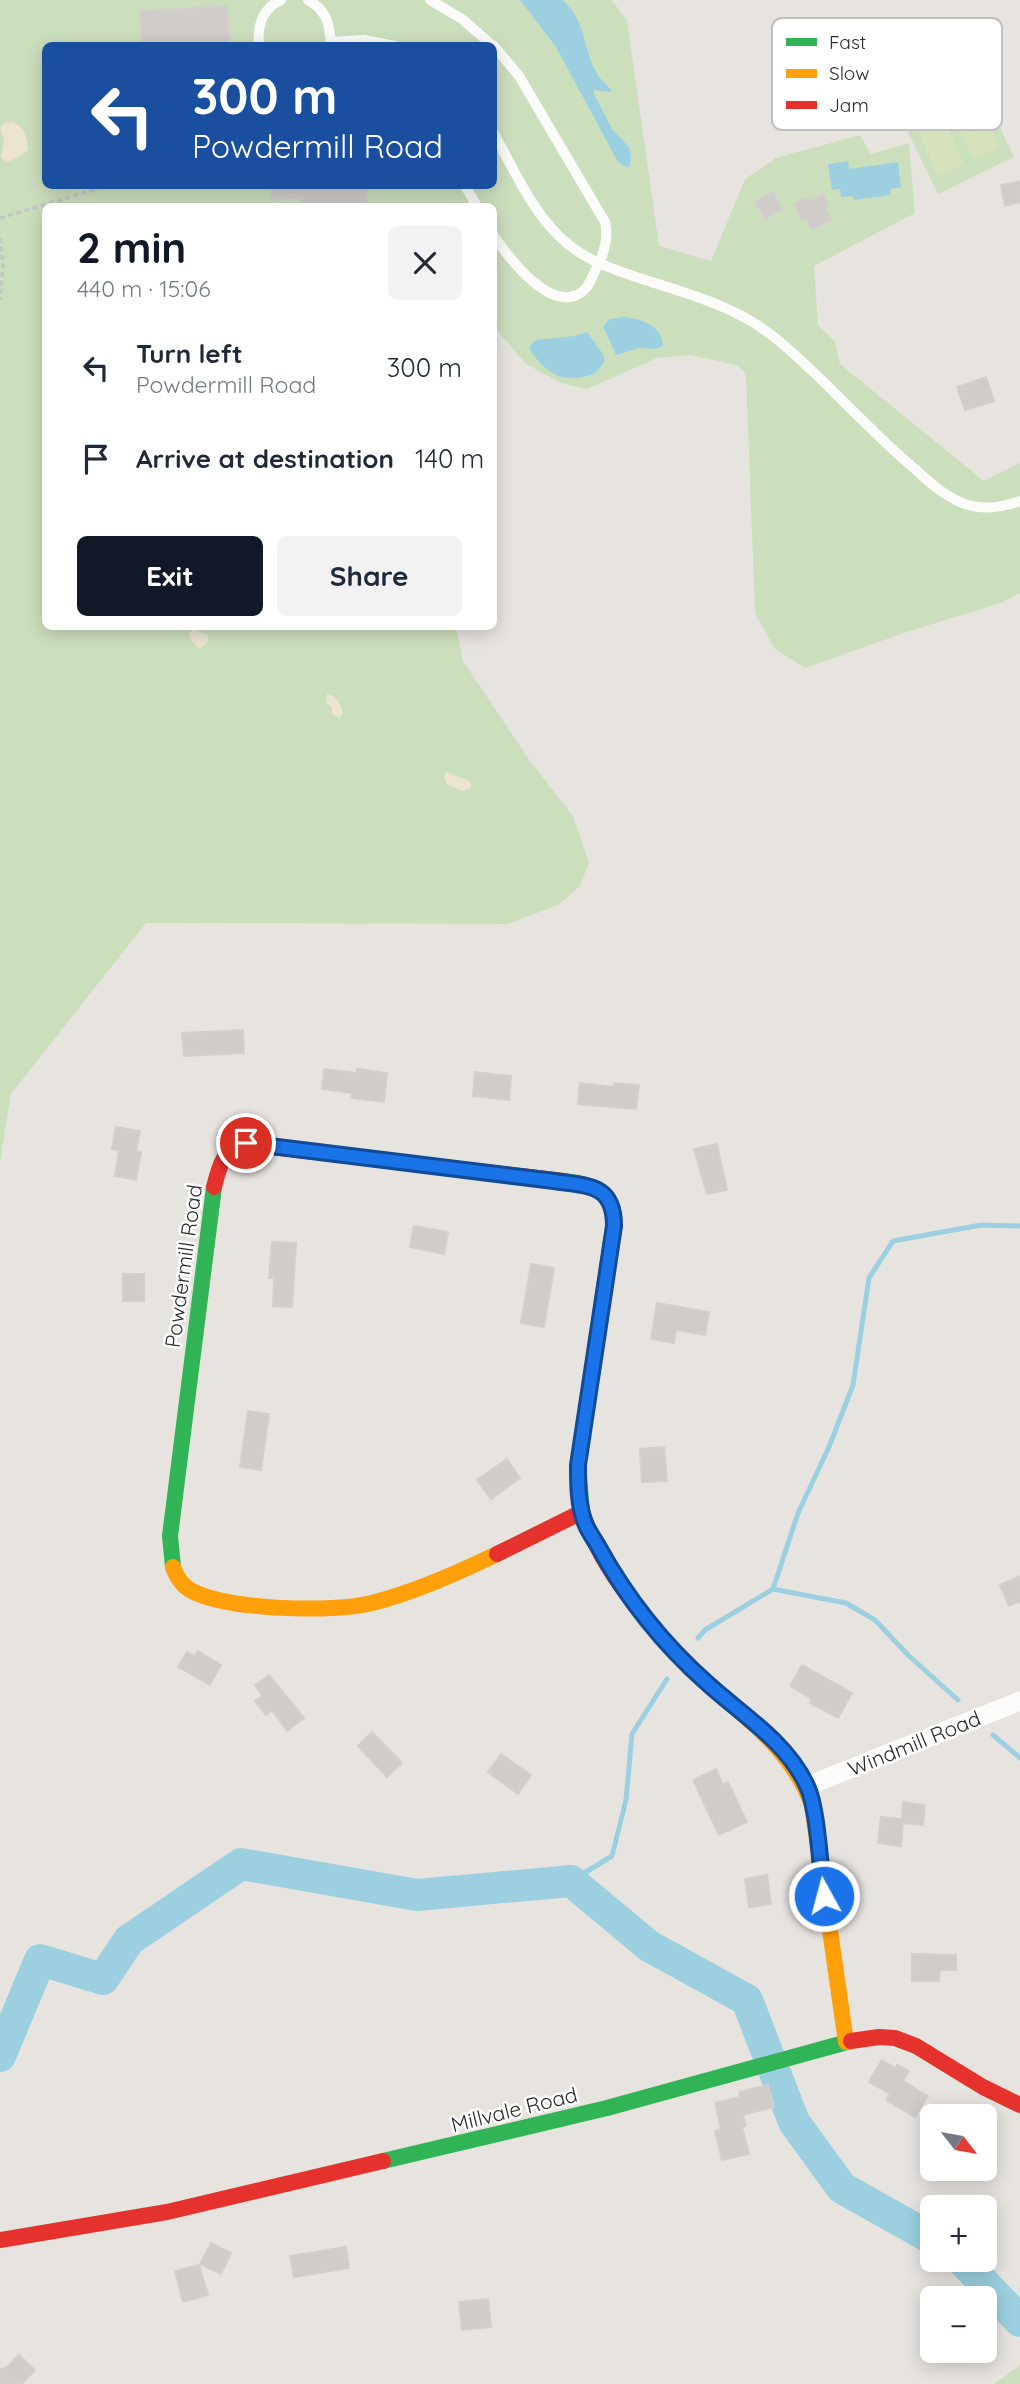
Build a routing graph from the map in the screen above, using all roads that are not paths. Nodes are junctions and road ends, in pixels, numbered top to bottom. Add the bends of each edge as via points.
1 (281, 0) edge
2 (308, 0) edge
3 (430, 0) edge
4 (321, 3) edge
5 (259, 42) edge
6 (331, 42) edge
7 (348, 42) edge
8 (375, 42) edge
9 (488, 42) edge
10 (497, 51) edge
11 (497, 139) edge
12 (497, 240) edge
13 (599, 263) junction
14 (1020, 501) edge
15 (582, 1512) junction
16 (1020, 1700) edge
17 (807, 1786) junction
18 (846, 2042) junction
19 (1020, 2105) edge
20 (0, 2240) edge

1 - 5 lane via 264,15
2 - 4 lane
3 - 9 lane
4 - 6 lane
7 - 8 lane
10 - 13 lane via 519,76 604,222 607,236
11 - 13 lane via 551,228 572,248
12 - 13 lane via 527,275 559,297 583,290
13 - 14 lane via 723,306 755,323 903,459 953,498 989,508
15 - 15 street, Powdermill Road via 446,1576 371,1603 331,1609 241,1604 201,1597 180,1583 169,1553 171,1523 214,1187 222,1159 233,1146 256,1144 580,1184 605,1194 614,1213 614,1226 578,1465
15 - 17 street, Powdermill Road via 613,1573 656,1631 706,1682 758,1725
16 - 17 street, Windmill Road
17 - 18 street, Powdermill Road
18 - 19 street, Millvale Road via 895,2038
18 - 20 street, Millvale Road via 607,2108 167,2212

